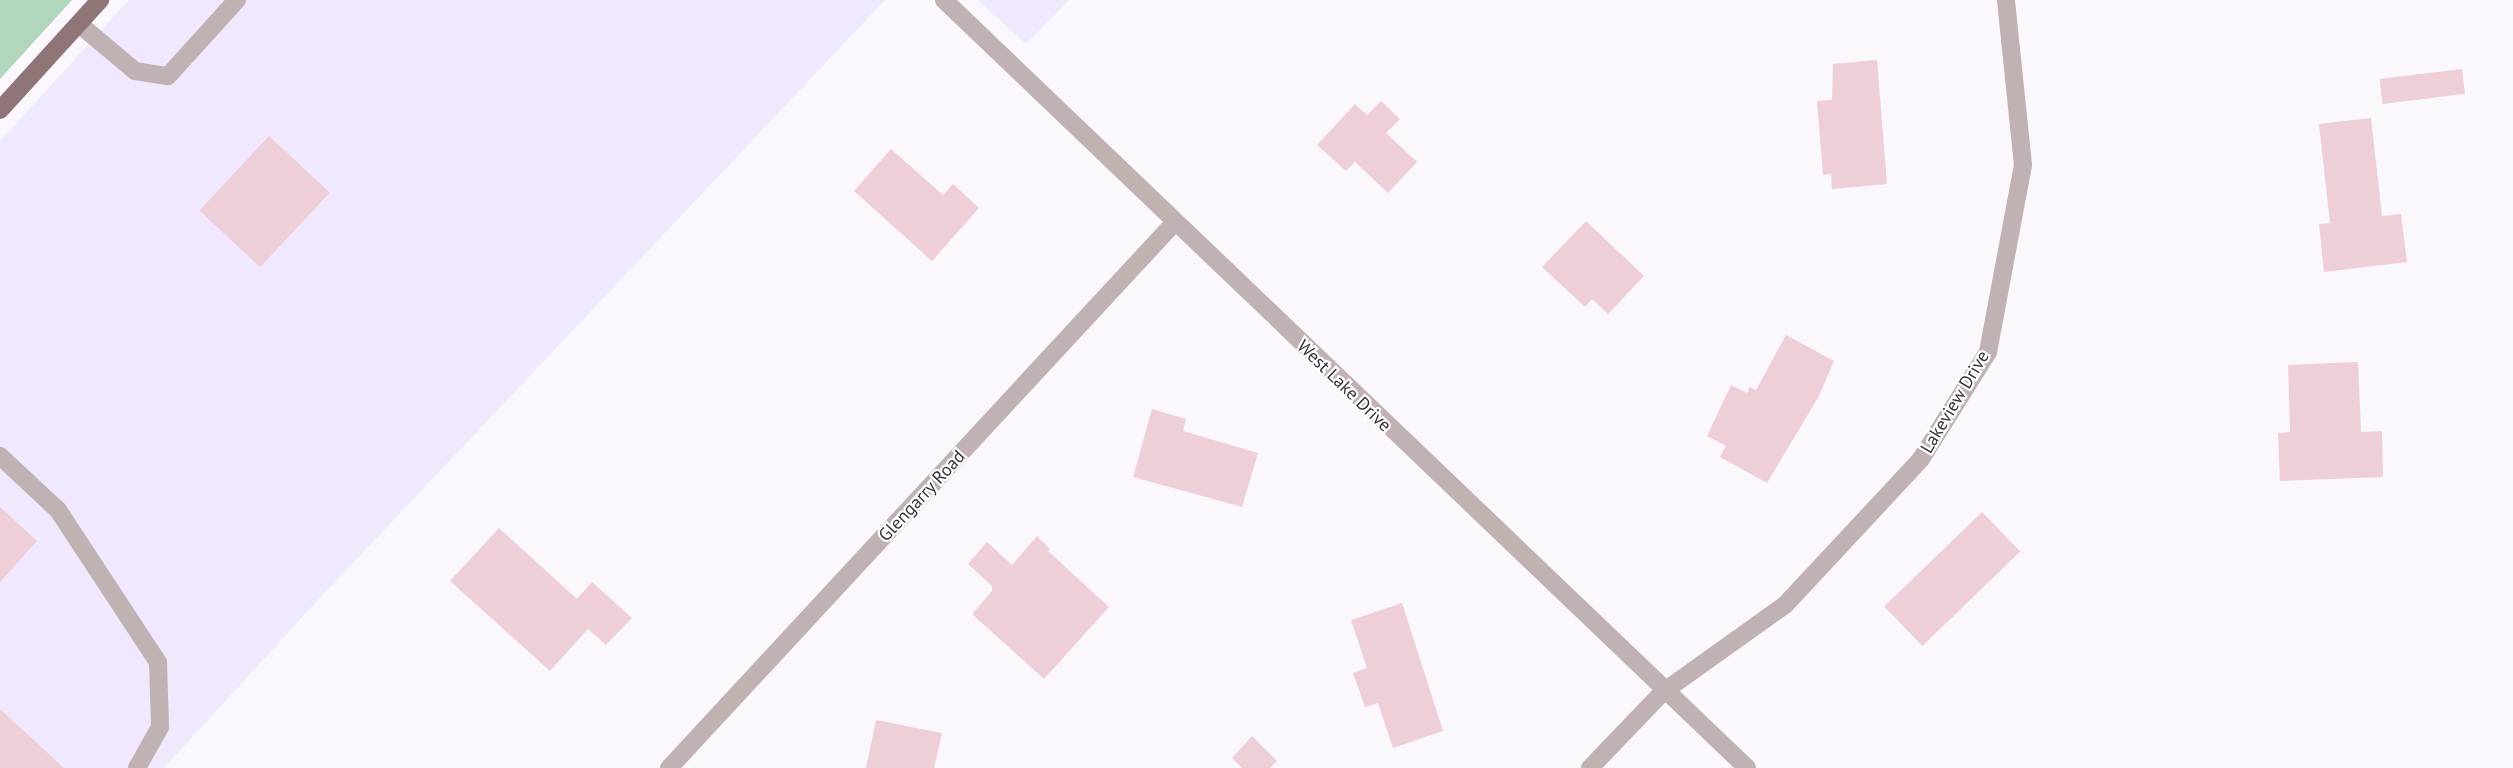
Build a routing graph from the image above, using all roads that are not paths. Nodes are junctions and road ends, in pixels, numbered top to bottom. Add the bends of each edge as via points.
1 (100, 0) edge
2 (237, 0) edge
3 (944, 0) edge
4 (2006, 0) edge
5 (79, 24) junction
6 (0, 110) edge
7 (1174, 223) junction
8 (0, 456) edge
9 (1664, 692) junction
10 (137, 768) edge
11 (669, 768) edge
12 (1590, 768) edge
13 (1746, 768) edge

1 - 5 main road
2 - 5 street via 168,76 135,70
3 - 7 street, West Lake Drive
4 - 9 street, Lakeview Drive via 2023,165 1988,352 1921,459 1785,605
5 - 6 main road
7 - 9 street, West Lake Drive
7 - 11 street, Glengarry Road
8 - 10 street via 58,510 158,662 160,727
9 - 12 street, Lakeview Drive
9 - 13 street, West Lake Drive

